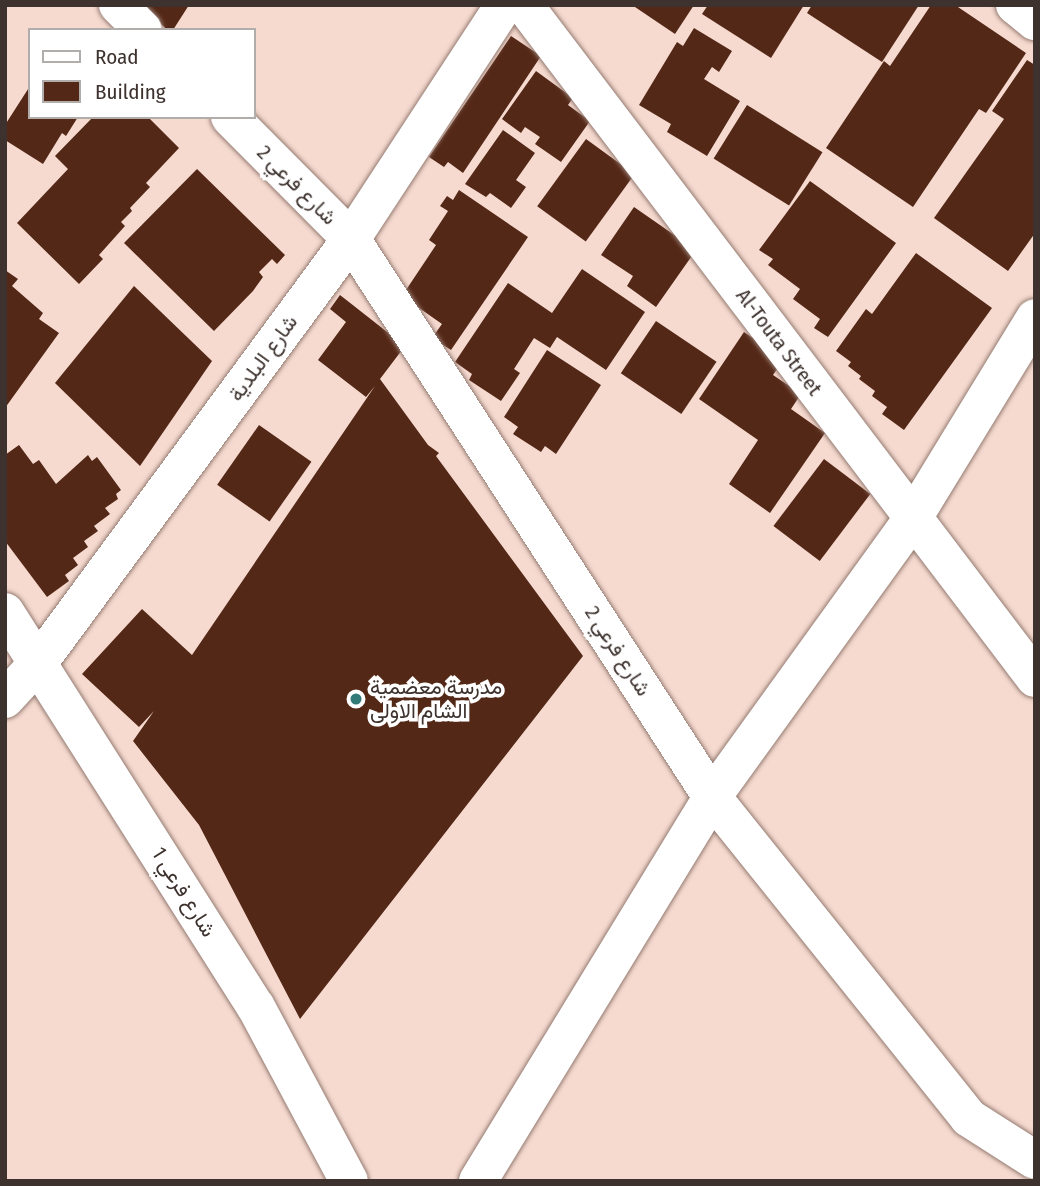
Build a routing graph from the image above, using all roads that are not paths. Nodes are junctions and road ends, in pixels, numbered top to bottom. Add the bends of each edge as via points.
1 (118, 5) edge
2 (504, 5) edge
3 (524, 5) edge
4 (1015, 5) edge
5 (1035, 21) edge
6 (140, 28) edge
7 (232, 119) edge
8 (351, 239) junction
9 (1035, 318) edge
10 (913, 518) junction
11 (5, 612) edge
12 (40, 662) junction
13 (1035, 678) edge
14 (5, 699) edge
15 (712, 797) junction
16 (1035, 1160) edge
17 (349, 1181) edge
18 (478, 1181) edge

1 - 6 street
2 - 8 street, شارع البلدية
3 - 10 street, Al-Touta Street
4 - 5 street
7 - 8 street, شارع فرعي 2
8 - 12 street, شارع البلدية
8 - 15 street, شارع فرعي 2
9 - 10 street
10 - 13 street, Al-Touta Street
10 - 15 street
11 - 12 street, شارع فرعي 1
12 - 14 street, شارع البلدية
12 - 17 street, شارع فرعي 1 via 256,1007
15 - 16 street, شارع فرعي 2 via 969,1118
15 - 18 street

